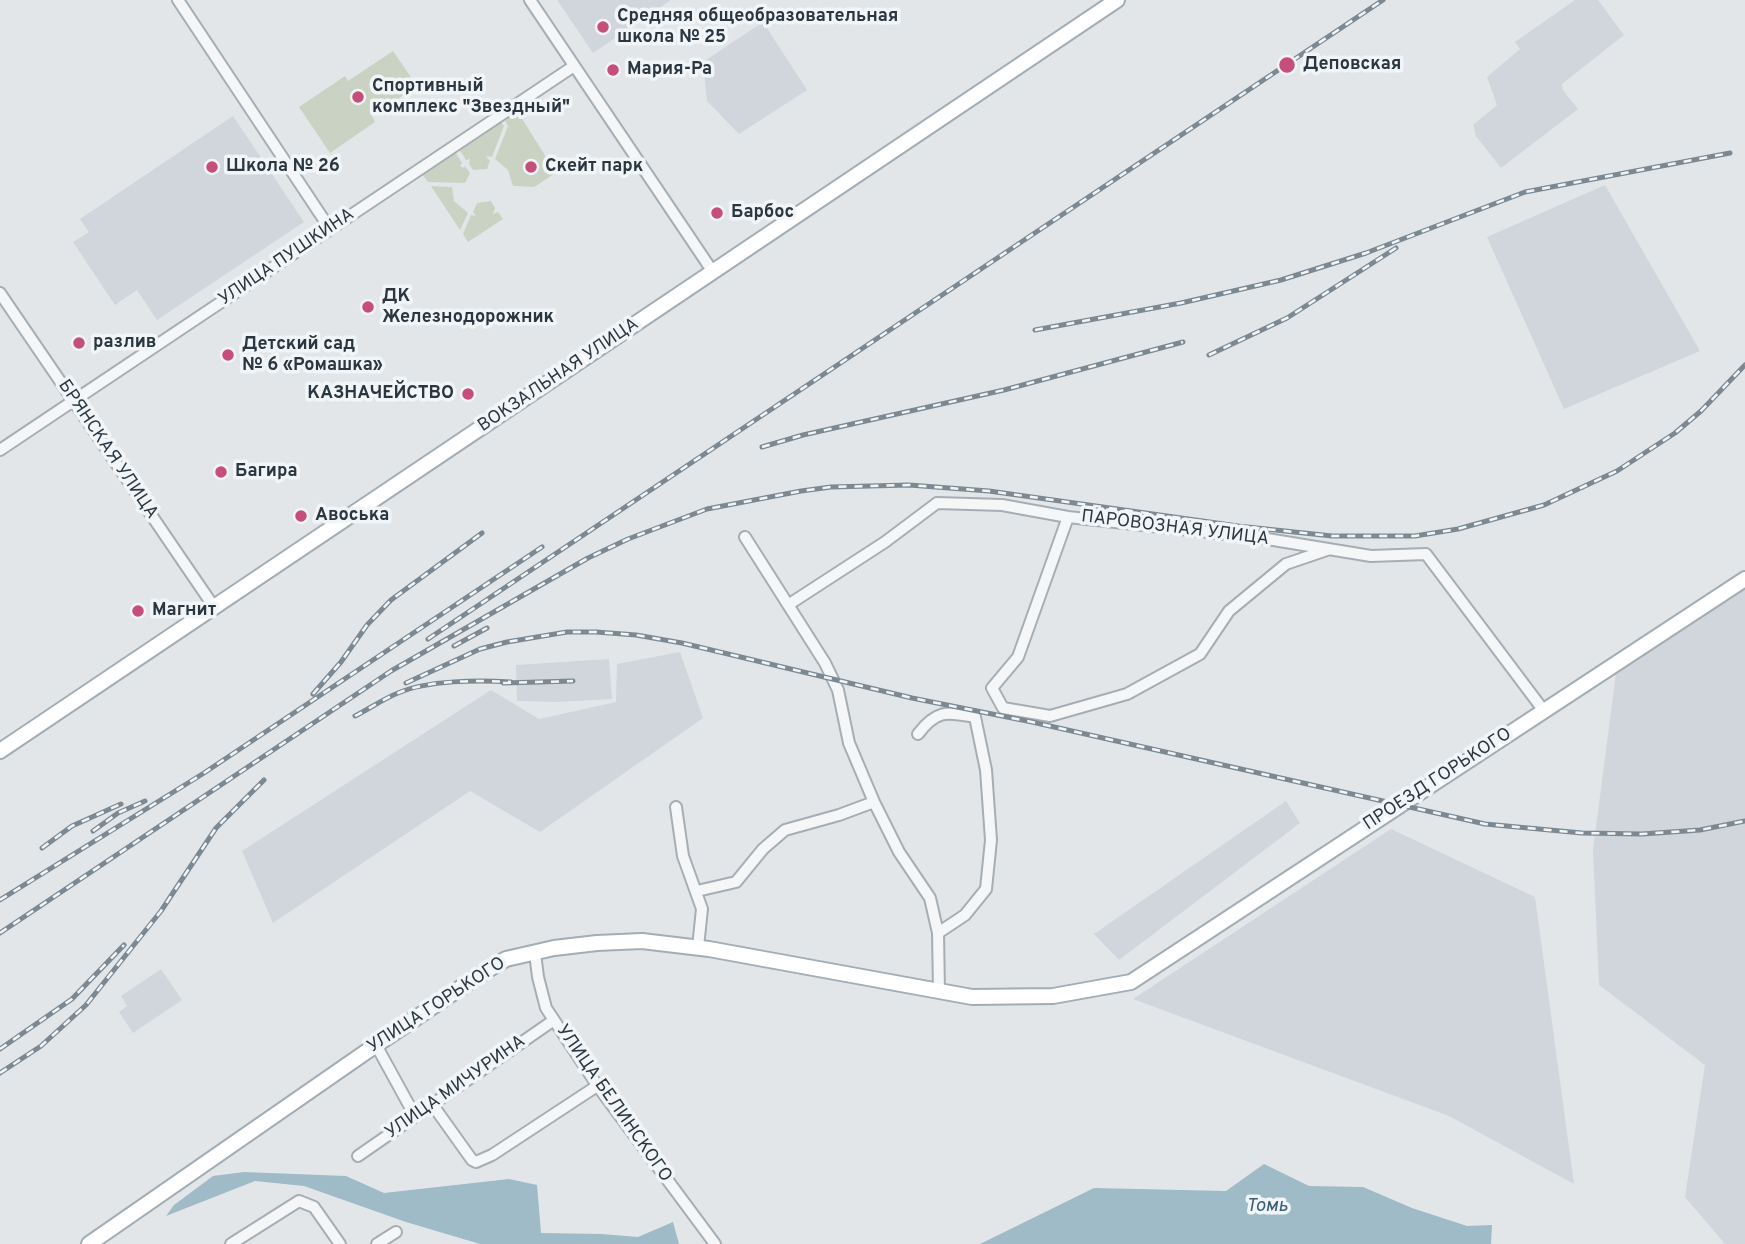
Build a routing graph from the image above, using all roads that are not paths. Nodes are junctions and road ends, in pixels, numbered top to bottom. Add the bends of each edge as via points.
1 (178, 0) edge
2 (530, 0) edge
3 (1117, 0) edge
4 (574, 66) junction
5 (330, 229) junction
6 (713, 272) junction
7 (0, 293) edge
8 (73, 401) junction
9 (0, 450) edge
10 (1068, 517) junction
11 (745, 537) dead end
12 (1330, 549) junction
13 (1745, 579) edge
14 (788, 605) junction
15 (214, 607) junction
16 (1542, 712) junction
17 (918, 734) dead end
18 (0, 751) edge
19 (874, 802) junction
20 (676, 807) dead end
21 (697, 891) junction
22 (938, 933) junction
23 (698, 947) junction
24 (535, 953) junction
25 (1131, 982) joint
26 (939, 991) junction
27 (554, 1020) junction
28 (376, 1045) junction
29 (597, 1086) junction
30 (432, 1104) junction
31 (415, 1115) junction
32 (358, 1156) dead end
33 (396, 1232) dead end
34 (89, 1244) edge
35 (231, 1244) edge
36 (340, 1244) edge
37 (377, 1244) edge
38 (715, 1244) edge

1 - 5 street
2 - 4 street
3 - 6 main road, ВОКЗАЛЬНАЯ УЛИЦА
4 - 5 street, УЛИЦА ПУШКИНА
4 - 6 street
5 - 8 street, УЛИЦА ПУШКИНА
6 - 15 main road, ВОКЗАЛЬНАЯ УЛИЦА
7 - 8 street, БРЯНСКАЯ УЛИЦА
8 - 9 street, УЛИЦА ПУШКИНА
8 - 15 street, БРЯНСКАЯ УЛИЦА
10 - 12 street, ПАРОВОЗНАЯ УЛИЦА
10 - 12 street, ПАРОВОЗНАЯ УЛИЦА via 1018,657 992,688 1003,708 1050,716 1127,694 1200,654 1229,611 1286,564
10 - 14 street via 1002,506 937,503
11 - 14 street
12 - 16 street, ПАРОВОЗНАЯ УЛИЦА via 1371,556 1426,554
13 - 16 main road, ПРОЕЗД ГОРЬКОГО
14 - 19 street via 838,690 849,743
15 - 18 main road, ВОКЗАЛЬНАЯ УЛИЦА
16 - 25 main road, ПРОЕЗД ГОРЬКОГО
17 - 22 street via 929,720 947,712 975,718 986,769 991,840 986,889 965,915
19 - 21 street via 785,830 736,882
19 - 22 street via 899,852 930,898
20 - 21 street via 683,856
21 - 23 street via 702,909
22 - 26 street
23 - 24 main road, УЛИЦА ГОРЬКОГО via 642,941
23 - 26 main road, УЛИЦА ГОРЬКОГО
24 - 27 street, УЛИЦА БЕЛИНСКОГО via 546,1008
24 - 28 main road, УЛИЦА ГОРЬКОГО via 506,959
25 - 26 main road, УЛИЦА ГОРЬКОГО via 1053,996 972,997
27 - 29 street, УЛИЦА БЕЛИНСКОГО
27 - 30 street, УЛИЦА МИЧУРИНА
28 - 31 street
28 - 34 main road, УЛИЦА ГОРЬКОГО
29 - 30 street via 476,1162
29 - 38 street, УЛИЦА БЕЛИНСКОГО
30 - 31 street, УЛИЦА МИЧУРИНА
31 - 32 street, УЛИЦА МИЧУРИНА
33 - 37 street
35 - 36 street via 299,1201 314,1207

